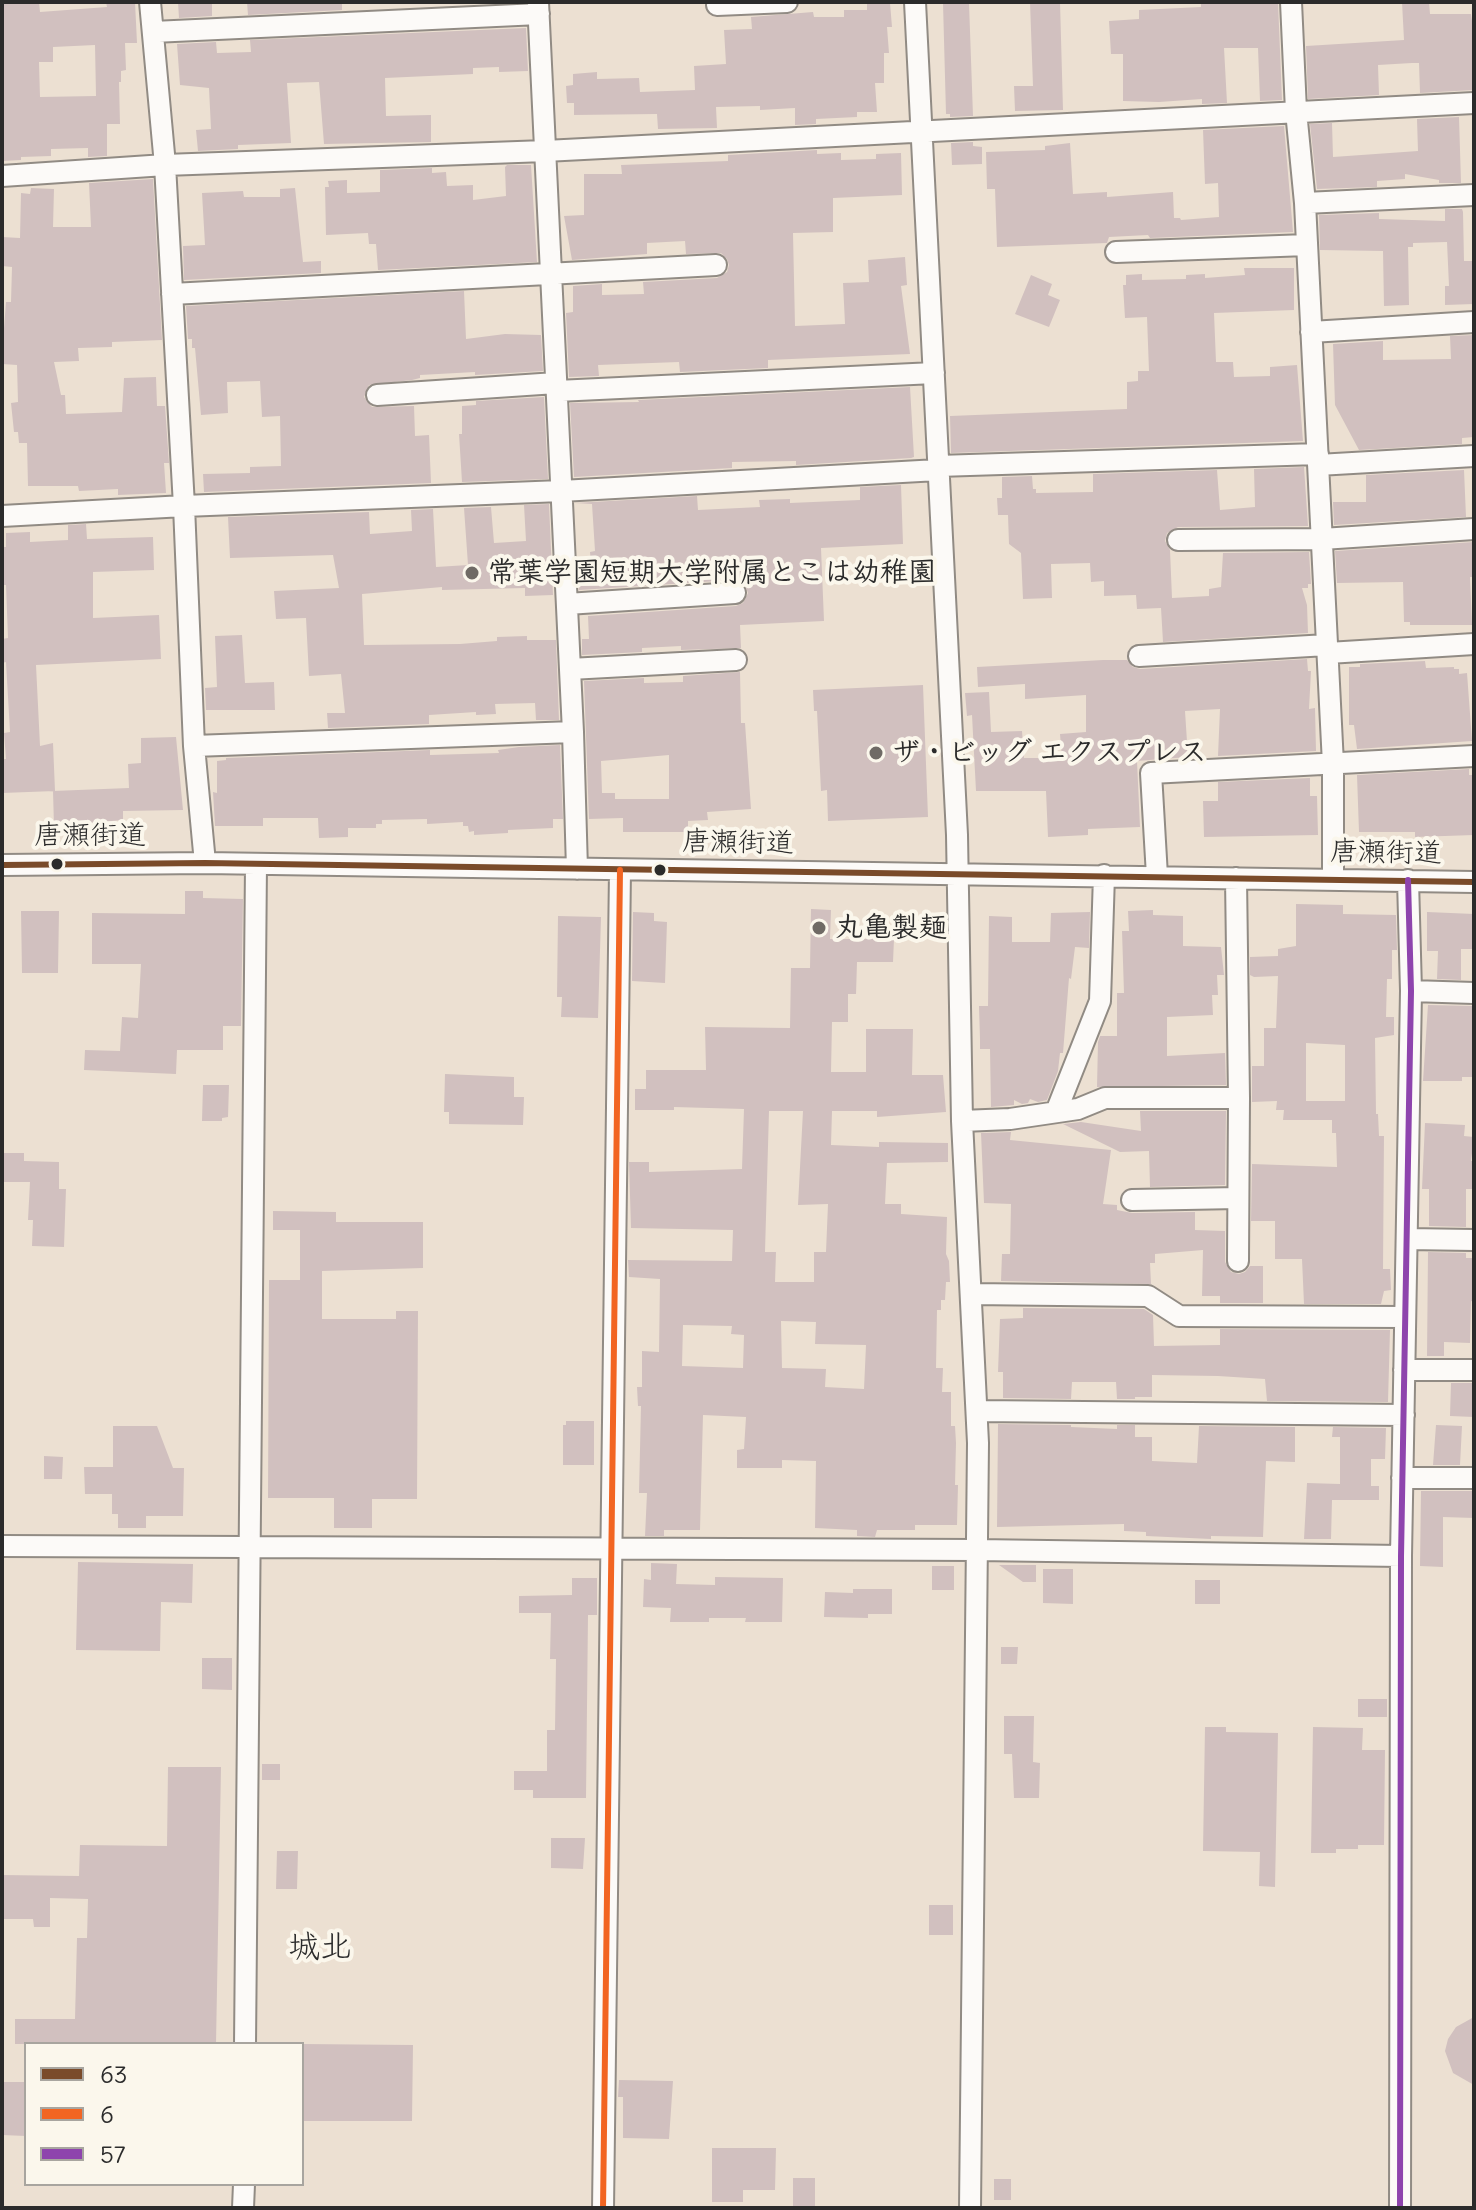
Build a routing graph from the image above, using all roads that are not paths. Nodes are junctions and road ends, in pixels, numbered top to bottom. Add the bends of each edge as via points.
1 (150, 2) edge
2 (787, 2) edge
3 (915, 2) edge
4 (1291, 2) edge
5 (717, 5) dead end
6 (538, 8) edge
7 (348, 12) edge
8 (153, 32) junction
9 (1474, 103) edge
10 (1296, 111) junction
11 (922, 132) junction
12 (545, 151) junction
13 (165, 165) junction
14 (2, 176) edge
15 (1474, 195) edge
16 (1305, 203) junction
17 (1307, 245) junction
18 (1116, 252) dead end
19 (716, 265) dead end
20 (551, 272) junction
21 (172, 294) junction
22 (1474, 322) edge
23 (1311, 332) junction
24 (934, 373) junction
25 (557, 387) junction
26 (377, 395) dead end
27 (1474, 456) edge
28 (1318, 459) junction
29 (938, 468) junction
30 (561, 491) junction
31 (184, 506) junction
32 (2, 516) edge
33 (1474, 529) edge
34 (1322, 539) junction
35 (1178, 540) dead end
36 (735, 593) dead end
37 (567, 604) junction
38 (1474, 644) edge
39 (1328, 649) junction
40 (1139, 656) dead end
41 (736, 660) dead end
42 (570, 669) junction
43 (573, 732) junction
44 (194, 746) junction
45 (1474, 756) edge
46 (1333, 764) junction
47 (205, 863) junction
48 (2, 865) edge
49 (256, 865) junction
50 (577, 869) junction
51 (620, 870) junction
52 (957, 873) junction
53 (1104, 875) junction
54 (1157, 876) junction
55 (1236, 878) junction
56 (1333, 880) junction
57 (1408, 880) junction
58 (1474, 882) edge
59 (1411, 991) junction
60 (1474, 993) edge
61 (1239, 1098) junction
62 (1056, 1112) junction
63 (962, 1121) junction
64 (1238, 1198) junction
65 (1132, 1200) dead end
66 (1407, 1239) junction
67 (1474, 1240) edge
68 (1238, 1261) dead end
69 (971, 1294) junction
70 (1405, 1317) junction
71 (1404, 1370) junction
72 (1474, 1370) edge
73 (977, 1411) junction
74 (1404, 1415) junction
75 (1402, 1478) junction
76 (1474, 1478) edge
77 (2, 1546) edge
78 (251, 1549) junction
79 (610, 1550) junction
80 (977, 1550) junction
81 (1401, 1556) junction
82 (245, 2042) edge
83 (244, 2186) edge
84 (243, 2208) edge
85 (603, 2208) edge
86 (970, 2208) edge
87 (1400, 2208) edge

1 - 8 street
2 - 5 street
3 - 11 street
4 - 10 street
6 - 7 street
6 - 12 street
7 - 8 street
8 - 13 street
9 - 10 street
10 - 11 street
10 - 16 street
11 - 12 street
11 - 24 street
12 - 13 street
12 - 20 street
13 - 14 street
13 - 21 street
15 - 16 street
16 - 17 street
17 - 18 street
17 - 23 street
19 - 20 street
20 - 21 street
20 - 25 street
21 - 31 street
22 - 23 street
23 - 28 street
24 - 25 street
24 - 29 street
25 - 26 street
25 - 30 street
27 - 28 street
28 - 29 street
28 - 34 street
29 - 30 street
29 - 52 street
30 - 31 street
30 - 37 street
31 - 32 street
31 - 44 street
33 - 34 street
34 - 35 street
34 - 39 street
36 - 37 street
37 - 42 street
38 - 39 street
39 - 40 street
39 - 46 street
41 - 42 street
42 - 43 street
43 - 44 street
43 - 50 street
44 - 47 street
45 - 46 street
46 - 54 street via 1151,773
46 - 56 street
47 - 48 street, 唐瀬街道
47 - 49 street, 唐瀬街道
49 - 50 street, 唐瀬街道
49 - 78 street
50 - 51 street, 唐瀬街道
51 - 52 street, 唐瀬街道
51 - 79 street
52 - 53 street, 唐瀬街道
52 - 63 street
53 - 54 street, 唐瀬街道
53 - 62 street via 1100,1001
54 - 55 street, 唐瀬街道
55 - 56 street, 唐瀬街道
55 - 61 street
56 - 57 street, 唐瀬街道
57 - 58 street, 唐瀬街道
57 - 59 street
59 - 60 street
59 - 66 street
61 - 62 street via 1105,1098
61 - 64 street
62 - 63 street
63 - 69 street
64 - 65 street
64 - 68 street
66 - 67 street
66 - 70 street
69 - 70 street via 1148,1296 1179,1316
69 - 73 street
70 - 71 street
71 - 72 street
71 - 74 street
73 - 74 street
73 - 80 street
74 - 75 street
75 - 76 street
75 - 81 street
77 - 78 street
78 - 79 street
78 - 82 street
79 - 80 street
79 - 85 street
80 - 81 street
80 - 86 street
81 - 87 street
83 - 84 street

